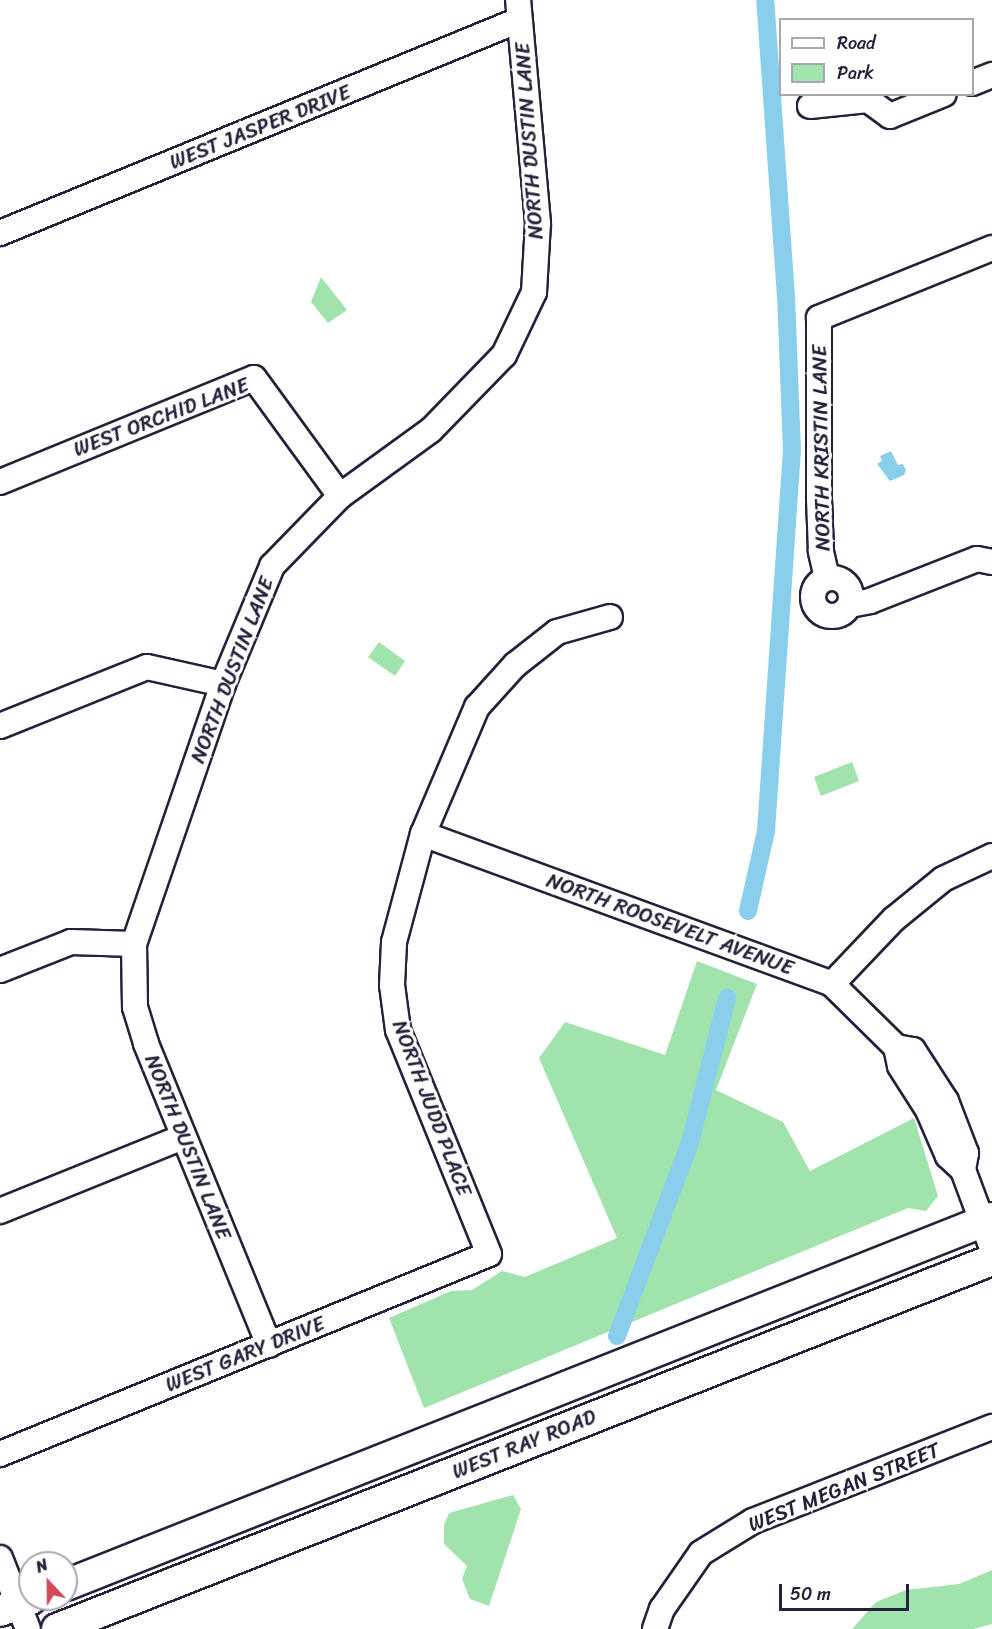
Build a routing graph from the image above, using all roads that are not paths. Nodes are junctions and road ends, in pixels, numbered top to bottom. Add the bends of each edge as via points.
1 (519, 10) edge
2 (992, 75) edge
3 (974, 82) edge
4 (939, 96) edge
5 (810, 106) dead end
6 (0, 233) edge
7 (992, 248) edge
8 (0, 482) edge
9 (340, 496) junction
10 (987, 555) edge
11 (827, 579) junction
12 (850, 605) junction
13 (610, 617) dead end
14 (223, 684) junction
15 (0, 726) edge
16 (423, 834) junction
17 (992, 856) edge
18 (134, 944) junction
19 (0, 970) edge
20 (832, 984) junction
21 (183, 1137) junction
22 (0, 1211) edge
23 (989, 1229) edge
24 (489, 1254) joint
25 (992, 1260) edge
26 (269, 1345) junction
27 (992, 1427) edge
28 (0, 1454) edge
29 (0, 1558) edge
30 (78, 1580) edge
31 (18, 1608) edge
32 (57, 1629) edge
33 (655, 1629) edge

1 - 6 street, WEST JASPER DRIVE
1 - 9 street, NORTH DUSTIN LANE via 538,223 534,292 504,355 430,430
2 - 3 street
4 - 5 street via 890,116 862,100
7 - 11 street, NORTH KRISTIN LANE via 819,318 820,551
8 - 9 street, WEST ORCHID LANE via 254,378
9 - 14 street, NORTH DUSTIN LANE via 272,566
10 - 12 street via 870,602
11 - 12 street via 839,579 849,586
11 - 12 street via 813,592 818,610 835,617
13 - 16 street, NORTH JUDD PLACE via 557,632 515,665 477,707
14 - 15 street via 147,667
14 - 18 street, NORTH DUSTIN LANE
16 - 20 street, NORTH ROOSEVELT AVENUE
16 - 24 street, NORTH JUDD PLACE via 394,942 392,985 398,1030
17 - 20 street via 943,879 894,919
18 - 19 street via 71,942
18 - 21 street, NORTH DUSTIN LANE via 135,1006
20 - 23 street, NORTH ROOSEVELT AVENUE via 896,1047 900,1065 928,1110 948,1156 963,1170
21 - 22 street
21 - 26 street, NORTH DUSTIN LANE
23 - 30 main road, WEST RAY ROAD
24 - 26 street, WEST GARY DRIVE
25 - 32 main road, WEST RAY ROAD
26 - 28 street, WEST GARY DRIVE
27 - 33 street, WEST MEGAN STREET via 753,1521 701,1553 662,1609
29 - 31 street

